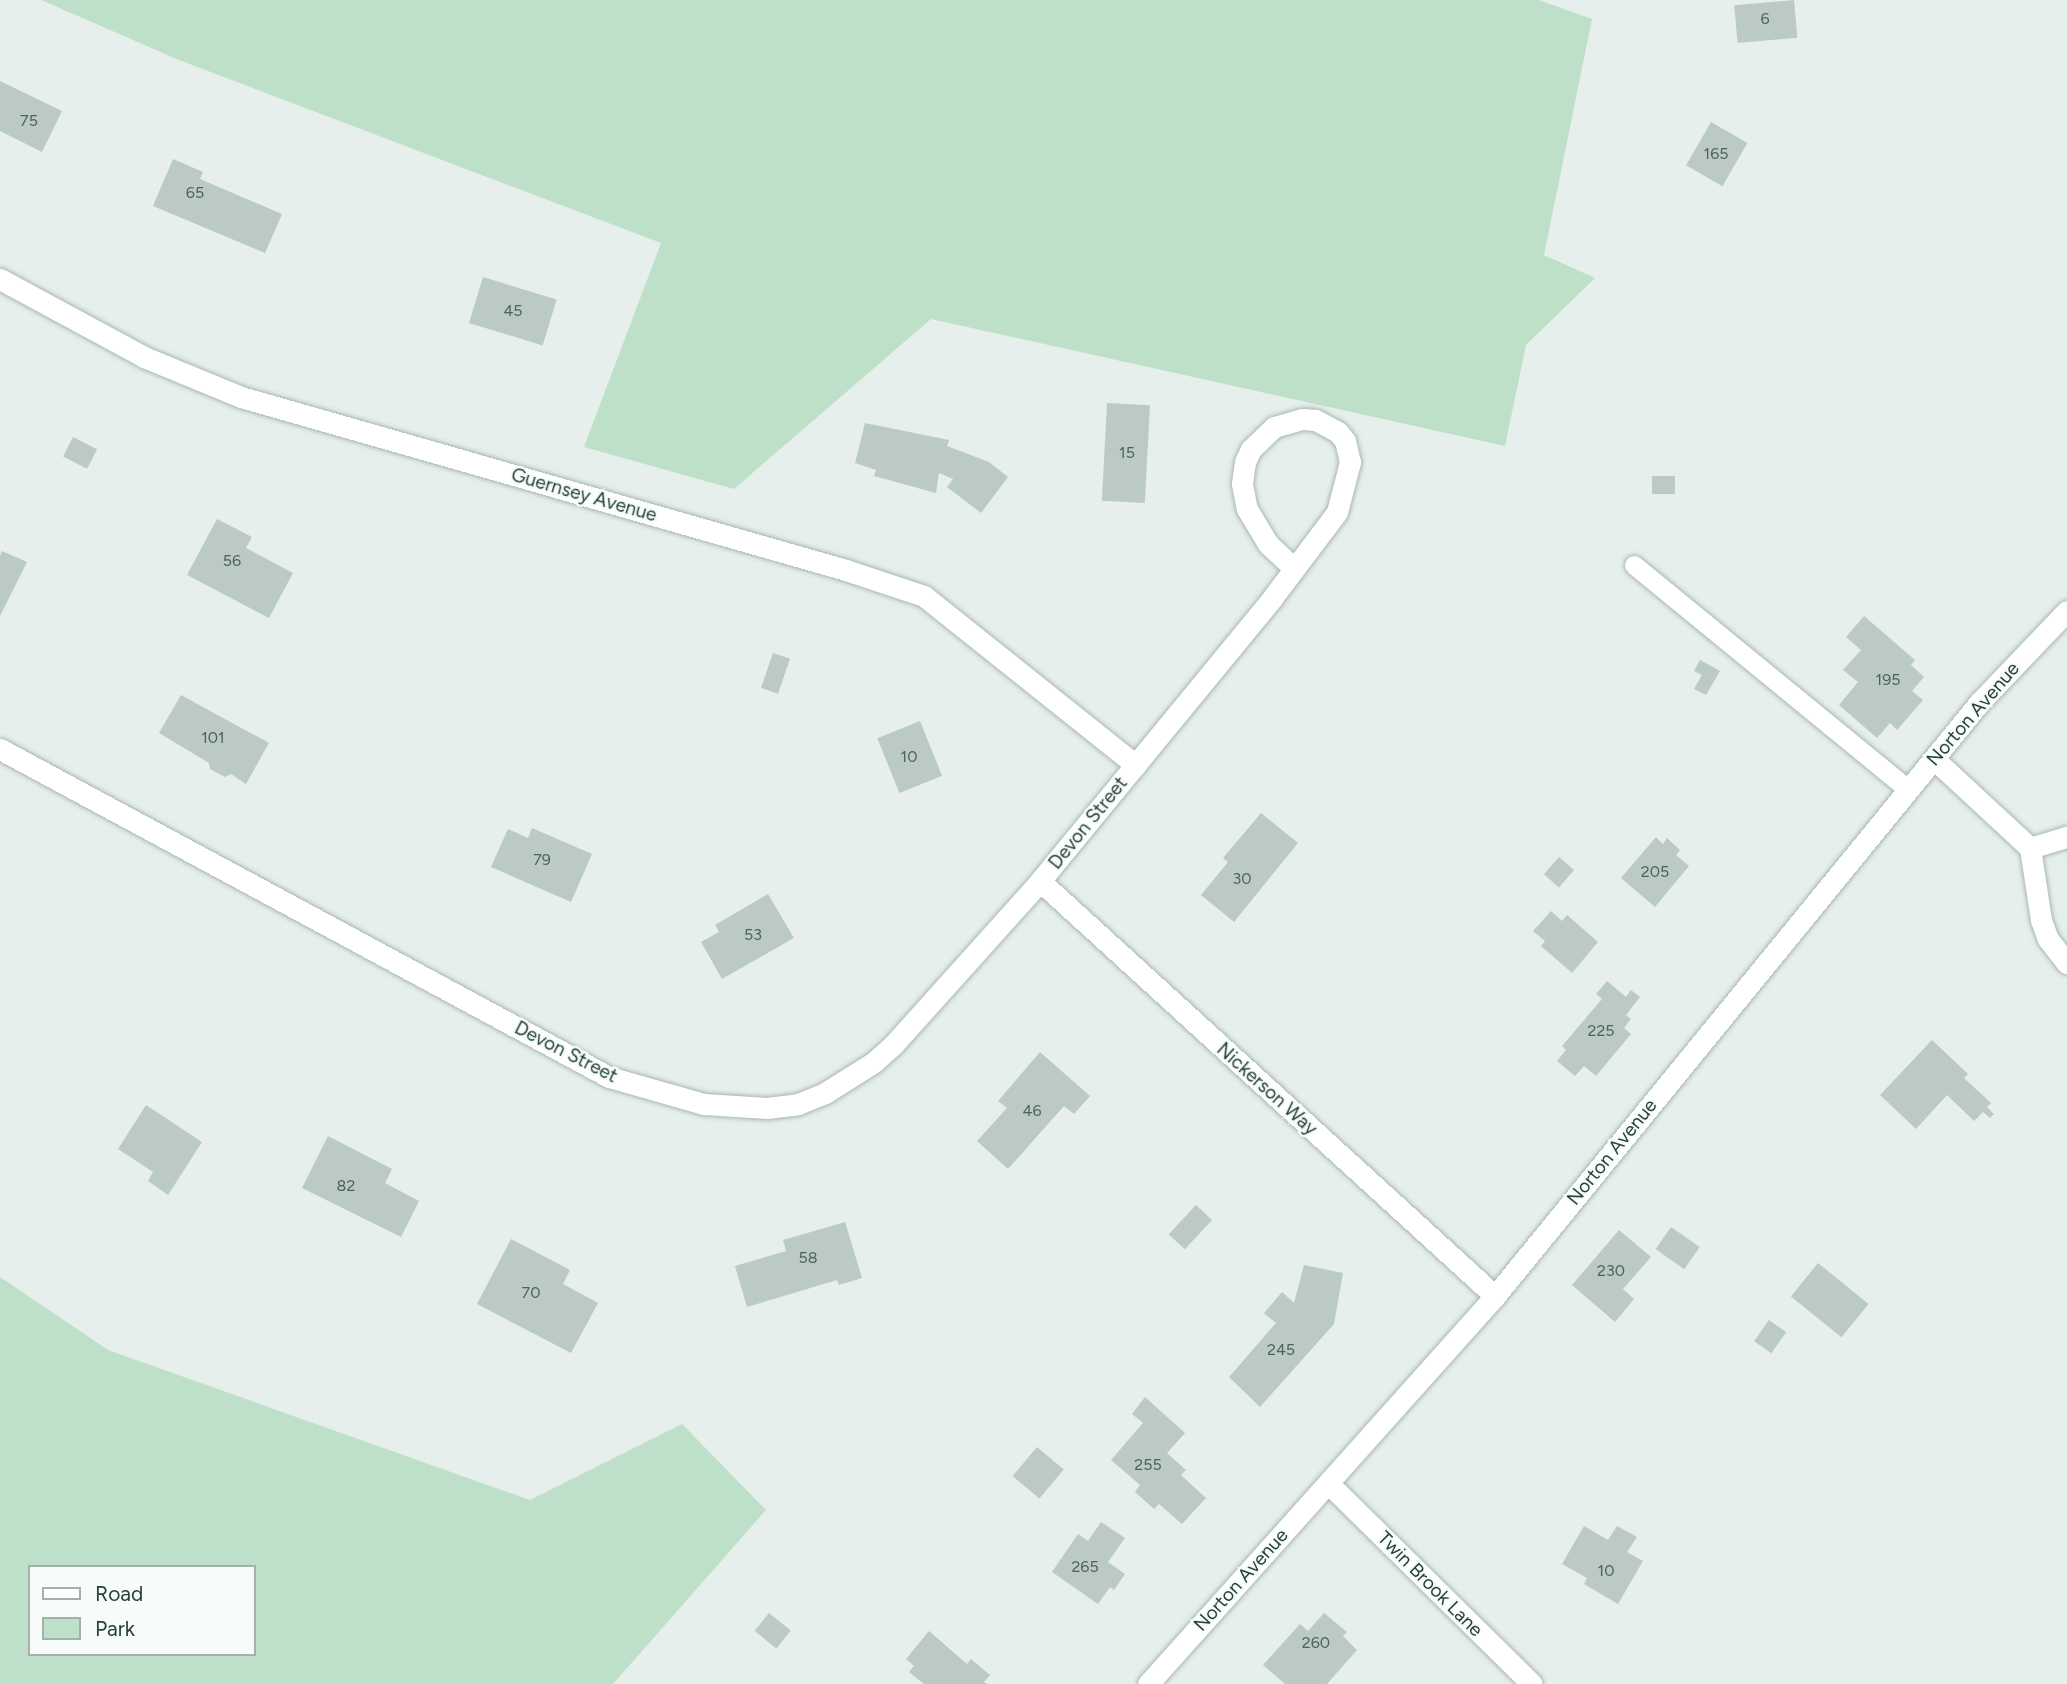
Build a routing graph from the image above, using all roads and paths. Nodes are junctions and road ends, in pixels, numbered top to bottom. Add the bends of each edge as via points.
1 (0, 279) edge
2 (1634, 565) dead end
3 (1294, 568) junction
4 (2067, 611) edge
5 (0, 750) edge
6 (1934, 759) junction
7 (1136, 765) junction
8 (1909, 790) junction
9 (2067, 837) edge
10 (2030, 848) junction
11 (1040, 881) junction
12 (2067, 963) edge
13 (1495, 1296) junction
14 (1328, 1483) junction
15 (1148, 1684) edge
16 (1532, 1684) edge

1 - 7 street, Guernsey Avenue via 153,361 241,397 923,596
2 - 8 lane
3 - 3 street, Devon Street via 1336,512 1349,462 1338,432 1315,420 1274,427 1251,449 1245,462 1242,484 1247,509 1263,537
3 - 7 street, Devon Street
4 - 6 street, Norton Avenue via 1979,703
5 - 11 street, Devon Street via 609,1077 704,1104 767,1108 798,1104 850,1079 894,1044
6 - 8 street, Norton Avenue
6 - 10 street
7 - 11 street, Devon Street
8 - 13 street, Norton Avenue
9 - 10 street
10 - 12 street via 2041,920 2048,939
11 - 13 street, Nickerson Way
13 - 14 street, Norton Avenue
14 - 15 street, Norton Avenue
14 - 16 street, Twin Brook Lane

